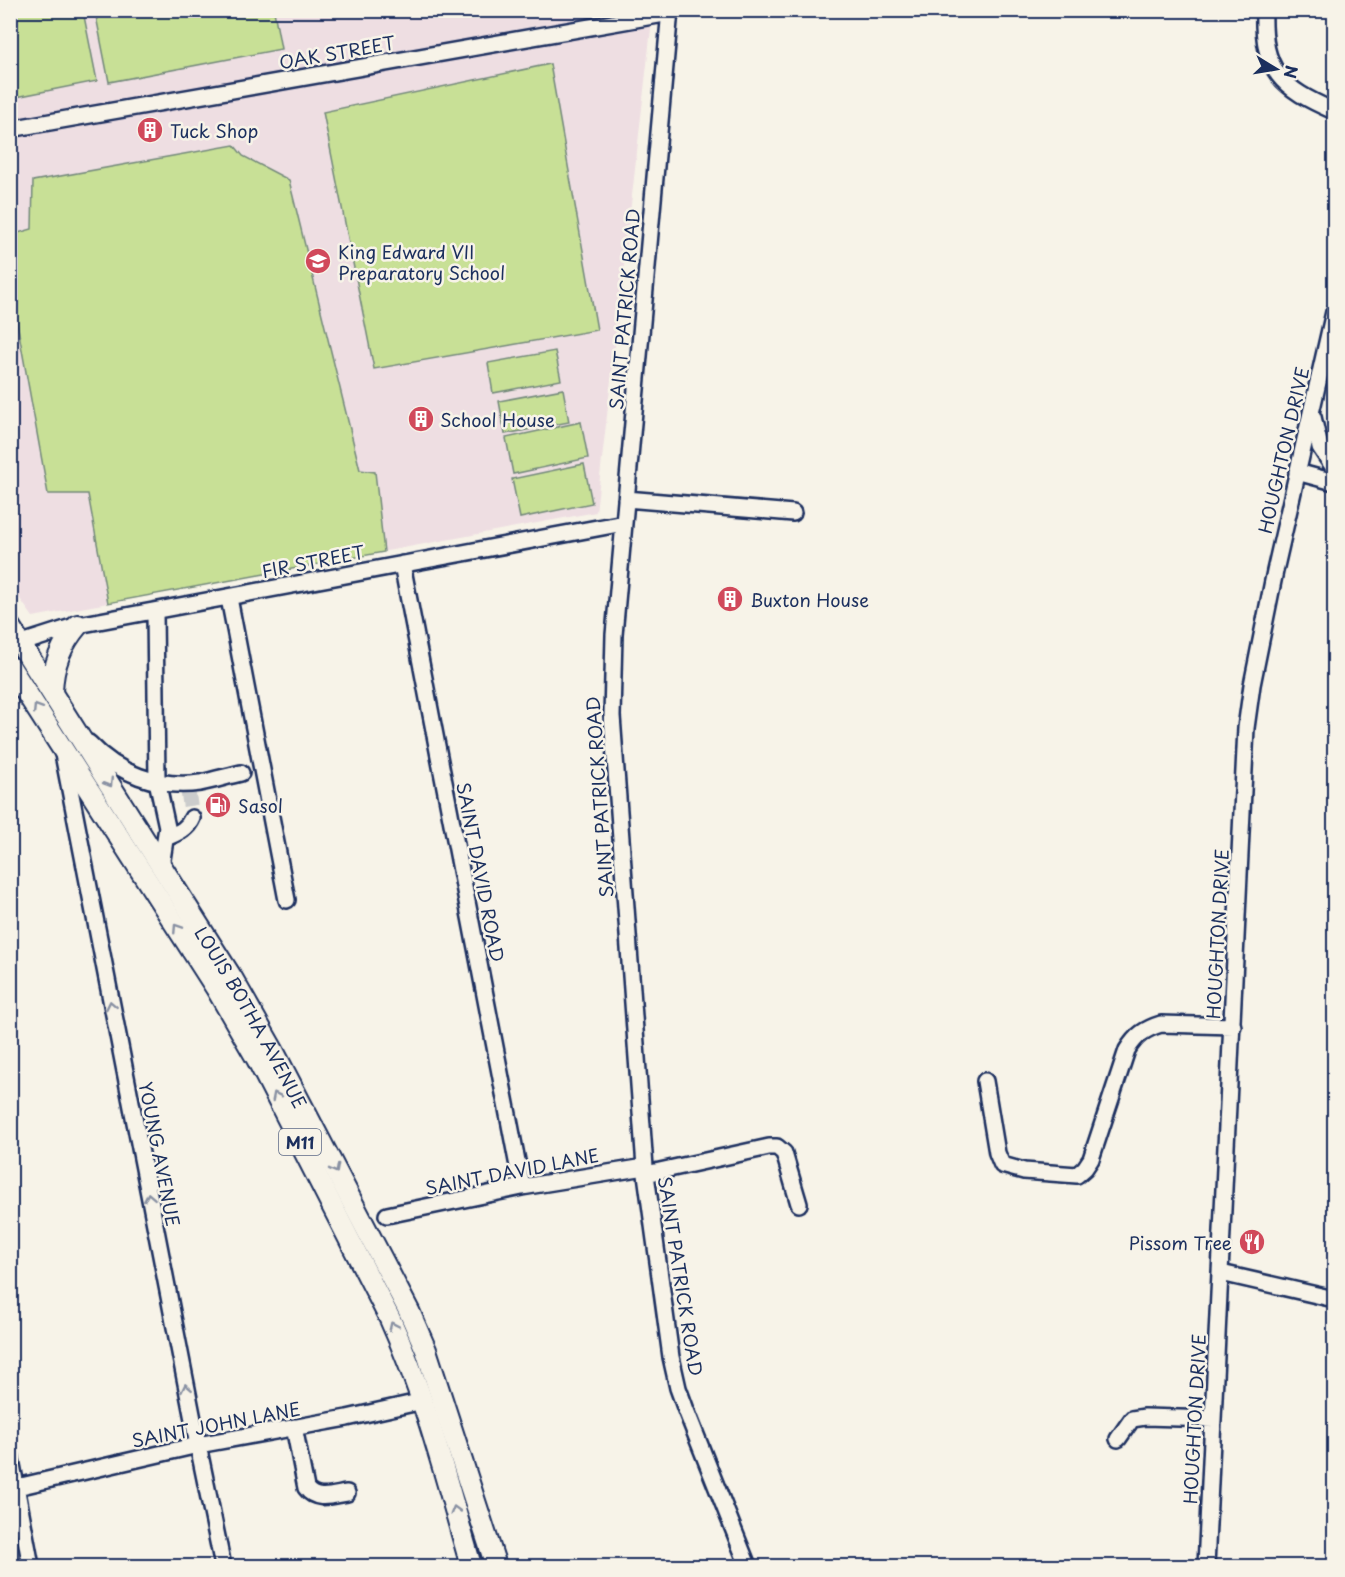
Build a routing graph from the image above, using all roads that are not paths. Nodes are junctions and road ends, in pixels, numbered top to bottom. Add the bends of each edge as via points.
1 (1264, 10) edge
2 (670, 12) edge
3 (1335, 111) edge
4 (10, 129) edge
5 (1335, 312) edge
6 (1312, 411) junction
7 (1335, 468) edge
8 (1297, 472) junction
9 (1335, 482) edge
10 (627, 499) junction
11 (793, 513) dead end
12 (624, 523) junction
13 (402, 564) junction
14 (229, 598) junction
15 (155, 612) junction
16 (78, 625) junction
17 (14, 638) edge
18 (10, 667) edge
19 (52, 691) junction
20 (70, 723) junction
21 (62, 749) junction
22 (241, 773) dead end
23 (157, 782) junction
24 (192, 818) dead end
25 (166, 838) junction
26 (161, 866) junction
27 (287, 900) dead end
28 (1233, 1026) junction
29 (985, 1081) dead end
30 (645, 1170) junction
31 (522, 1187) junction
32 (799, 1204) dead end
33 (387, 1215) dead end
34 (1221, 1274) junction
35 (1335, 1299) edge
36 (423, 1401) junction
37 (1214, 1419) junction
38 (294, 1427) junction
39 (1118, 1439) dead end
40 (198, 1445) junction
41 (10, 1454) edge
42 (17, 1487) junction
43 (347, 1493) dead end
44 (31, 1566) edge
45 (223, 1566) edge
46 (471, 1566) edge
47 (496, 1566) edge
48 (748, 1566) edge
49 (1206, 1566) edge

1 - 3 street via 1264,42 1271,66 1294,90
2 - 4 street, OAK STREET
2 - 10 street, SAINT PATRICK ROAD
5 - 6 street, HOUGHTON DRIVE
6 - 7 street via 1320,447
6 - 8 street, HOUGHTON DRIVE
8 - 9 street
8 - 28 street, HOUGHTON DRIVE via 1246,729
10 - 11 street
10 - 12 street, SAINT PATRICK ROAD
12 - 13 street, FIR STREET
12 - 30 street, SAINT PATRICK ROAD via 614,635 612,716
13 - 14 street, FIR STREET
13 - 31 street, SAINT DAVID ROAD
14 - 15 street, FIR STREET
14 - 27 street
15 - 16 street, FIR STREET
15 - 23 street
16 - 17 street, FIR STREET
16 - 19 main road via 61,649
17 - 19 main road, LOUIS BOTHA AVENUE / M11
21 -> 18 main road, LOUIS BOTHA AVENUE / M11
19 - 20 main road, LOUIS BOTHA AVENUE / M11
20 - 23 street via 98,753 122,770
20 -> 26 main road, LOUIS BOTHA AVENUE / M11
36 -> 21 main road, LOUIS BOTHA AVENUE / M11 via 390,1319 257,1059 216,988
40 -> 21 street, YOUNG AVENUE
22 - 23 street via 187,787
23 - 25 street via 166,818
24 - 25 street via 189,826
25 - 26 street
26 -> 47 main road, LOUIS BOTHA AVENUE / M11 via 274,1052 409,1311 430,1359
28 - 29 street via 1161,1024 1135,1036 1091,1159 1077,1174 1024,1171 1002,1165 996,1153
28 - 34 street, HOUGHTON DRIVE
30 - 31 street, SAINT DAVID LANE
30 - 32 street, SAINT DAVID LANE via 777,1147 784,1153
30 - 48 street, SAINT PATRICK ROAD via 678,1388
31 - 33 street, SAINT DAVID LANE
34 - 35 street
34 - 37 street, HOUGHTON DRIVE
36 - 38 street, SAINT JOHN LANE
46 -> 36 main road, LOUIS BOTHA AVENUE / M11
37 - 39 street via 1132,1419
37 - 49 street, HOUGHTON DRIVE
38 - 40 street, SAINT JOHN LANE
38 - 43 street via 309,1493 319,1497
40 - 42 street, SAINT JOHN LANE
40 - 45 street, YOUNG AVENUE
41 - 42 street
42 - 44 street

